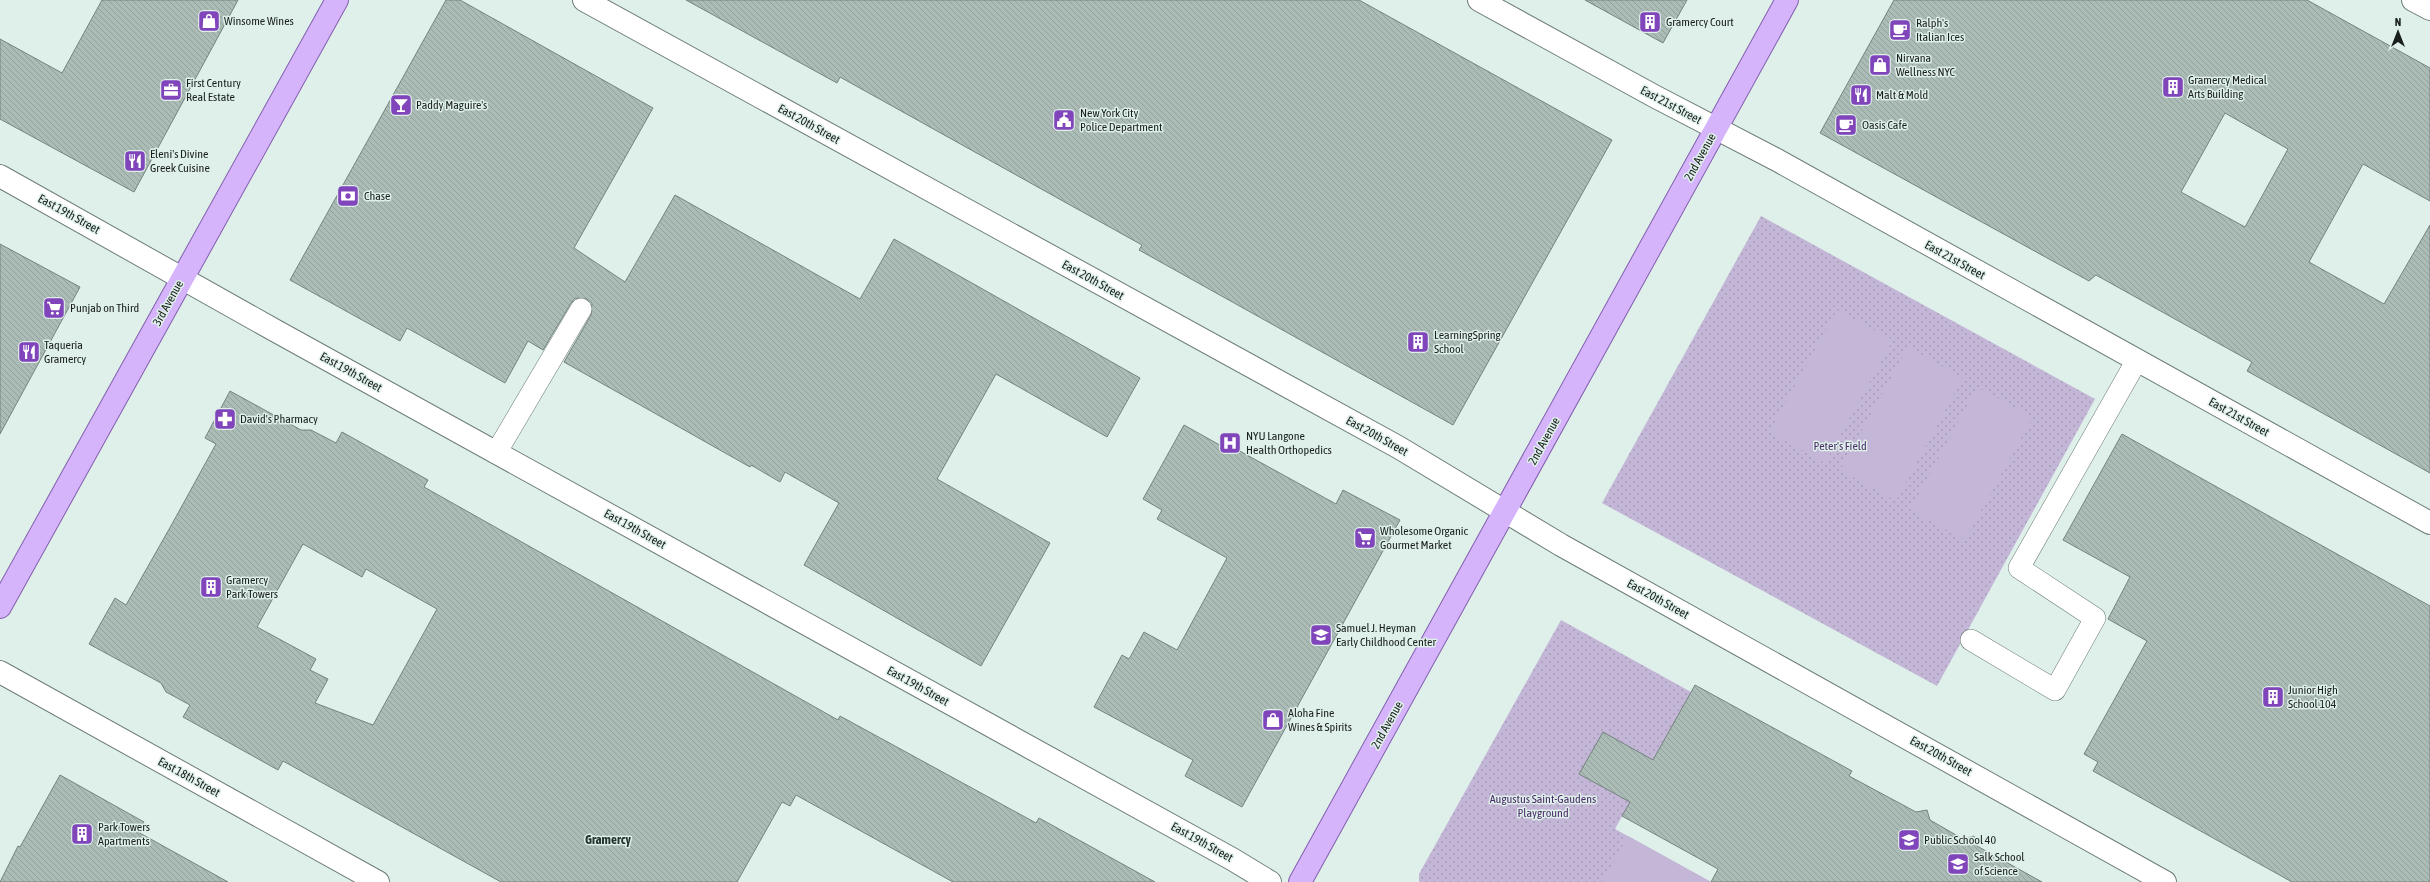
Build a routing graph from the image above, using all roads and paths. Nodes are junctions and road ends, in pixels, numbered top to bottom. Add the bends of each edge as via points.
1 (337, 0) edge
2 (584, 0) edge
3 (1479, 0) edge
4 (1787, 0) edge
5 (2413, 0) edge
6 (2430, 10) edge
7 (1716, 129) junction
8 (0, 176) edge
9 (181, 278) junction
10 (581, 309) dead end
11 (2137, 360) junction
12 (496, 452) junction
13 (1505, 511) junction
14 (2430, 522) edge
15 (0, 606) edge
16 (1971, 640) dead end
17 (0, 672) edge
18 (378, 882) edge
19 (1270, 882) edge
20 (1300, 882) edge
21 (2165, 882) edge

1 - 9 main road, 3rd Avenue
2 - 13 street, East 20th Street via 1398,447
3 - 7 street, East 21st Street
4 - 7 main road, 2nd Avenue
5 - 6 street
7 - 11 street, East 21st Street via 1777,160
7 - 13 main road, 2nd Avenue
8 - 9 street, East 19th Street
9 - 12 street, East 19th Street
9 - 15 main road, 3rd Avenue
10 - 12 lane
11 - 14 street, East 21st Street
11 - 16 lane via 2019,568 2095,618 2055,690
12 - 19 street, East 19th Street
13 - 20 main road, 2nd Avenue
13 - 21 street, East 20th Street via 1561,545
17 - 18 street, East 18th Street

